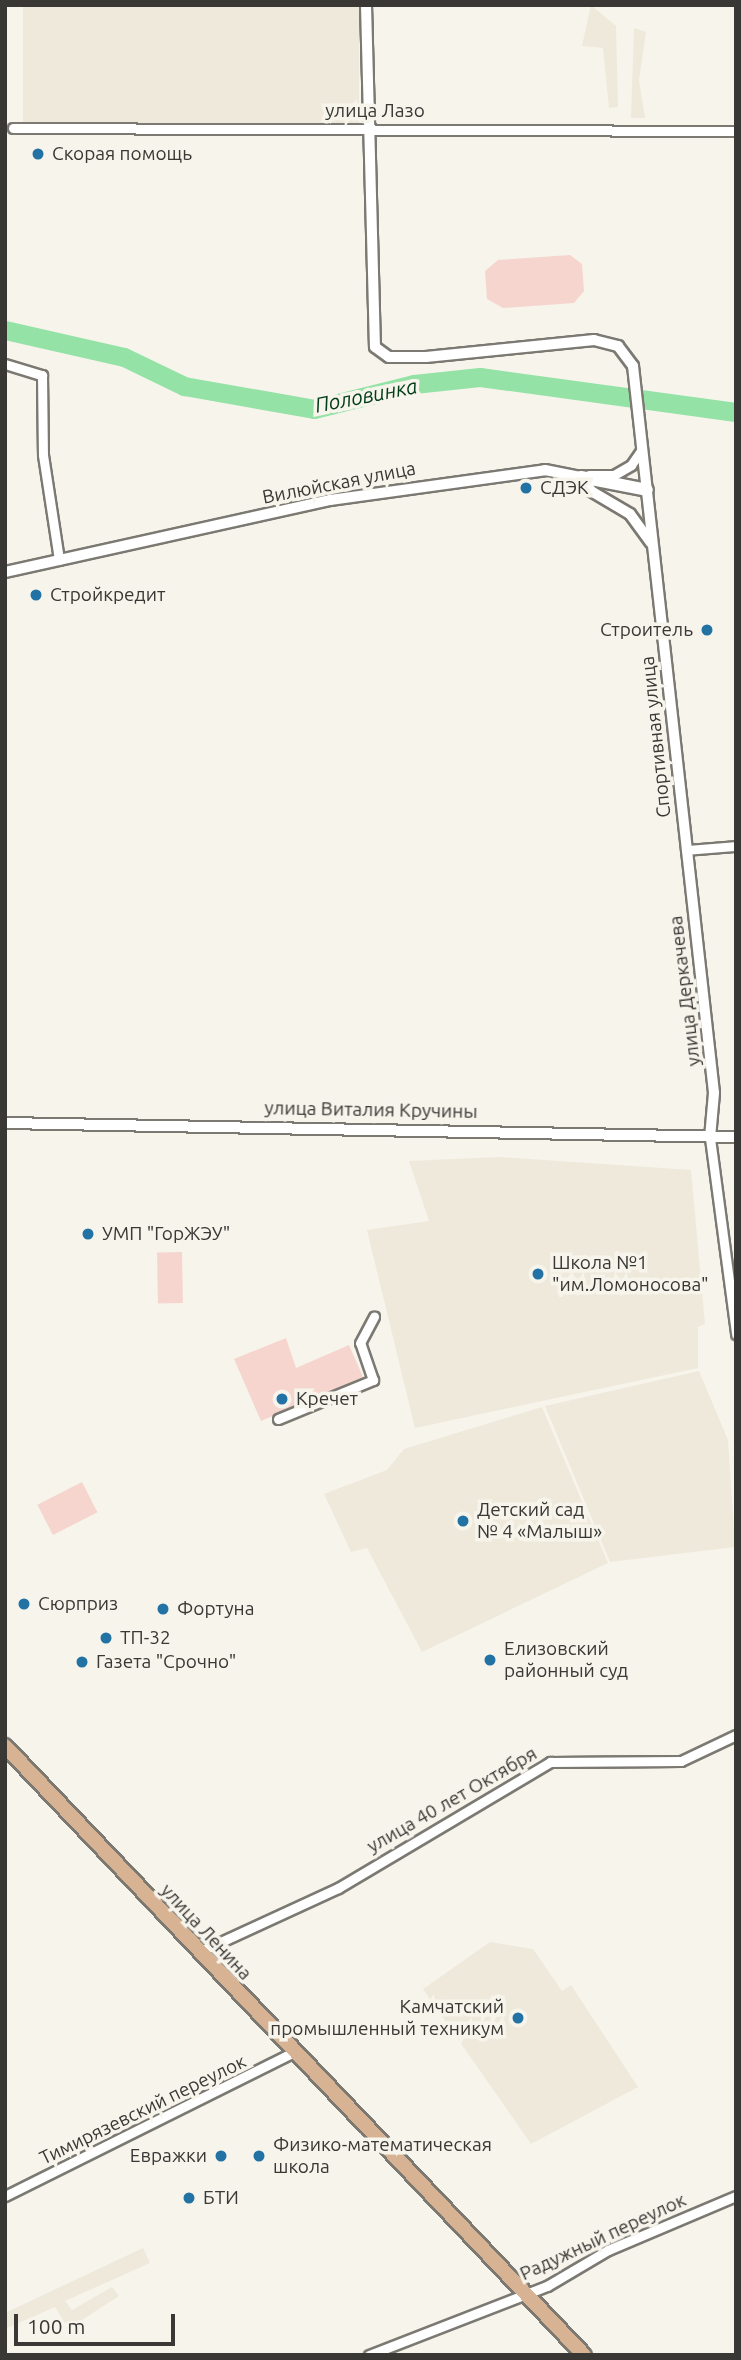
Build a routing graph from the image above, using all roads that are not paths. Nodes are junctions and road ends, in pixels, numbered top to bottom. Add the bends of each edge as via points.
1 (366, 5) edge
2 (13, 128) dead end
3 (367, 129) junction
4 (736, 131) edge
5 (5, 363) edge
6 (642, 444) junction
7 (581, 477) junction
8 (647, 491) junction
9 (653, 546) junction
10 (59, 560) junction
11 (5, 572) edge
12 (685, 846) junction
13 (736, 846) edge
14 (5, 1123) edge
15 (736, 1137) edge
16 (710, 1138) junction
17 (374, 1317) dead end
18 (736, 1334) edge
19 (278, 1419) dead end
20 (736, 1735) edge
21 (5, 1746) edge
22 (199, 1952) junction
23 (293, 2052) junction
24 (5, 2196) edge
25 (736, 2196) edge
26 (525, 2293) junction
27 (369, 2355) edge
28 (584, 2355) edge

1 - 3 street
2 - 3 street, улица Лазо
3 - 4 street, улица Лазо
3 - 6 street, Спортивная улица via 375,347 389,357 426,357 594,340 628,353
5 - 10 street via 42,374 43,455
6 - 7 street via 631,466 614,475
6 - 8 street, Спортивная улица
7 - 8 main road
7 - 9 street via 591,491 630,514
7 - 10 street, Вилюйская улица via 545,470 475,476 330,500
8 - 9 street, Спортивная улица
9 - 12 street, Спортивная улица
10 - 11 street, Вилюйская улица
12 - 13 street
12 - 16 street, улица Деркачева via 714,1093
14 - 16 street, улица Виталия Кручины
15 - 16 street, улица Виталия Кручины
16 - 18 street
17 - 19 street via 360,1343 373,1380
20 - 22 street, улица 40 лет Октября via 681,1761 550,1762 338,1888
21 - 22 main road, улица Ленина
22 - 23 main road, улица Ленина
23 - 24 street, Тимирязевский переулок
23 - 26 main road, улица Ленина
25 - 26 street, Радужный переулок via 664,2224
26 - 27 street, Радужный переулок
26 - 28 main road, улица Ленина

